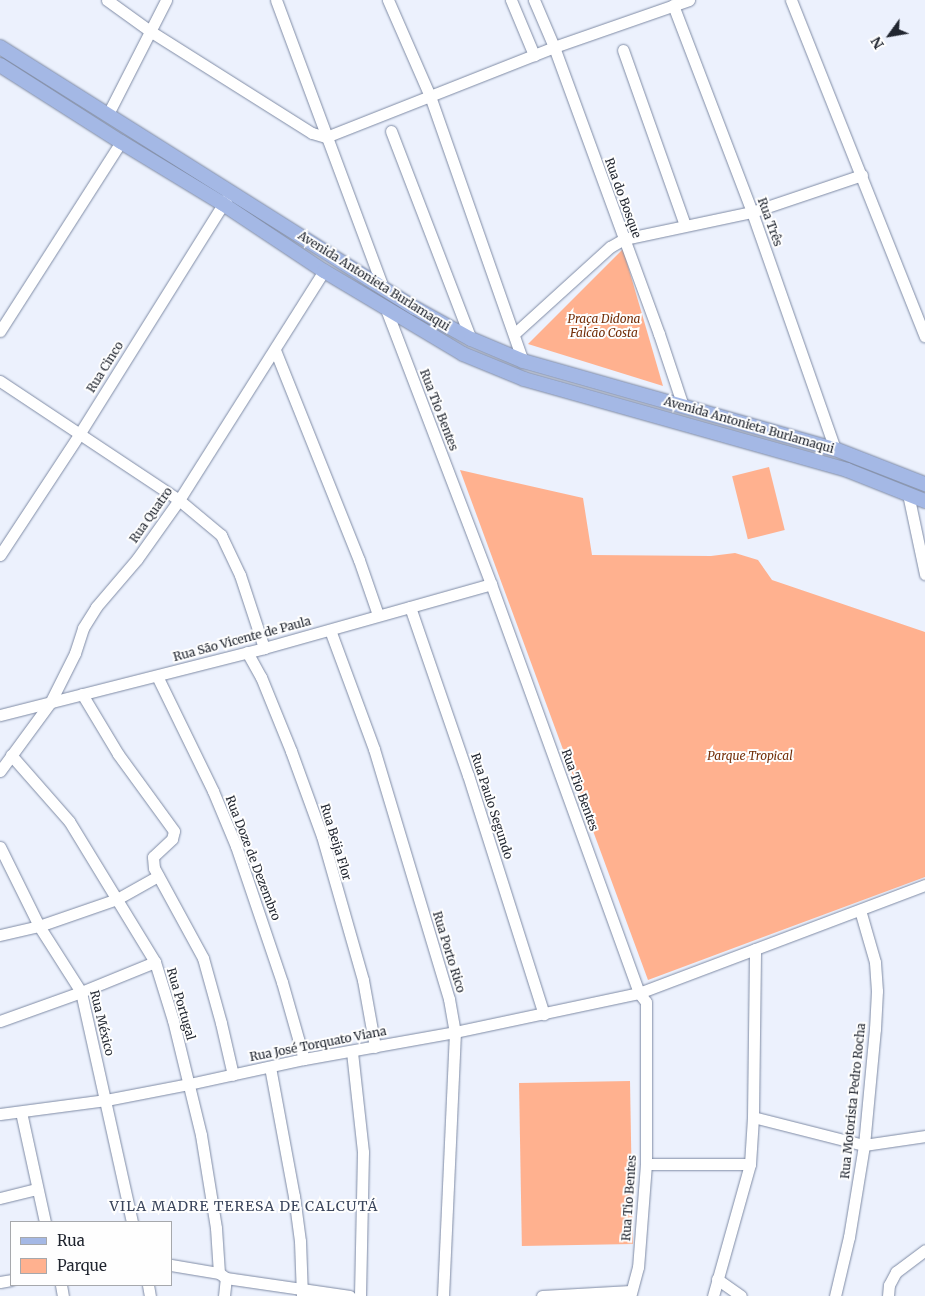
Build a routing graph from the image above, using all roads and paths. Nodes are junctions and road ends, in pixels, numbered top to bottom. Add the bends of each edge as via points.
1 (107, 0) edge
2 (166, 0) edge
3 (276, 0) edge
4 (388, 0) edge
5 (511, 0) edge
6 (534, 0) edge
7 (689, 0) edge
8 (791, 0) edge
9 (673, 5) junction
10 (150, 31) junction
11 (0, 47) edge
12 (554, 47) junction
13 (623, 50) dead end
14 (534, 54) junction
15 (17, 58) junction
16 (5, 68) edge
17 (430, 96) junction
18 (108, 114) junction
19 (391, 131) dead end
20 (326, 136) junction
21 (121, 142) junction
22 (862, 175) junction
23 (231, 191) junction
24 (223, 204) junction
25 (752, 212) junction
26 (685, 225) junction
27 (624, 239) junction
28 (324, 271) junction
29 (364, 276) junction
30 (383, 288) junction
31 (357, 290) junction
32 (386, 309) junction
33 (0, 331) edge
34 (514, 334) junction
35 (925, 336) edge
36 (471, 340) junction
37 (275, 350) junction
38 (523, 361) junction
39 (550, 369) junction
40 (576, 376) junction
41 (0, 381) edge
42 (547, 386) junction
43 (572, 393) junction
44 (683, 406) junction
45 (80, 433) junction
46 (835, 449) junction
47 (912, 479) junction
48 (925, 484) edge
49 (908, 494) junction
50 (179, 500) junction
51 (925, 502) edge
52 (0, 555) edge
53 (925, 574) edge
54 (491, 584) junction
55 (410, 607) junction
56 (378, 615) junction
57 (330, 630) junction
58 (264, 648) junction
59 (247, 652) junction
60 (157, 676) junction
61 (82, 694) junction
62 (50, 703) junction
63 (0, 714) edge
64 (11, 754) junction
65 (0, 771) edge
66 (0, 848) edge
67 (158, 876) junction
68 (925, 885) edge
69 (117, 899) junction
70 (860, 910) junction
71 (39, 926) junction
72 (0, 936) edge
73 (755, 949) junction
74 (155, 962) junction
75 (81, 992) junction
76 (639, 993) junction
77 (544, 1014) junction
78 (0, 1021) edge
79 (455, 1032) junction
80 (375, 1047) junction
81 (352, 1052) junction
82 (304, 1059) junction
83 (270, 1068) junction
84 (233, 1075) junction
85 (189, 1084) junction
86 (106, 1100) junction
87 (21, 1112) junction
88 (0, 1114) edge
89 (753, 1117) junction
90 (925, 1136) edge
91 (864, 1144) junction
92 (646, 1164) junction
93 (750, 1164) junction
94 (37, 1189) junction
95 (0, 1198) edge
96 (45, 1221) edge
97 (132, 1221) edge
98 (925, 1250) edge
99 (172, 1265) edge
100 (223, 1275) junction
101 (717, 1279) junction
102 (302, 1293) edge
103 (631, 1294) edge
104 (224, 1296) edge
105 (350, 1296) edge
106 (360, 1296) edge
107 (443, 1296) edge
108 (542, 1296) edge
109 (550, 1296) edge
110 (713, 1296) edge
111 (741, 1296) edge
112 (835, 1296) edge
113 (888, 1296) edge

1 - 10 street
2 - 10 street
3 - 20 street
4 - 17 street
5 - 14 street
6 - 12 street, Rua do Bosque
7 - 9 street
8 - 22 street
9 - 12 street
9 - 25 street, Rua Três
10 - 18 street
10 - 20 street via 312,133
11 - 15 main road, Avenida Antonieta Burlamaqui
12 - 14 street
12 - 27 street, Rua do Bosque
13 - 26 street
14 - 17 street
15 - 16 main road
15 - 18 main road, Avenida Antonieta Burlamaqui
16 - 21 main road, Avenida Antonieta Burlamaqui
17 - 20 street
17 - 34 street
18 - 23 main road, Avenida Antonieta Burlamaqui
19 - 36 street
20 - 30 street
21 - 24 main road, Avenida Antonieta Burlamaqui
21 - 33 street
22 - 25 street
22 - 35 street
23 - 24 street, Rua Cinco
23 - 29 main road, Avenida Antonieta Burlamaqui
24 - 28 main road, Avenida Antonieta Burlamaqui
24 - 45 street, Rua Cinco
25 - 26 street
25 - 46 street, Rua Três
26 - 27 street
27 - 34 street via 610,247
27 - 44 street, Rua do Bosque
28 - 31 main road, Avenida Antonieta Burlamaqui
28 - 37 street, Rua Quatro
29 - 30 main road, Avenida Antonieta Burlamaqui
29 - 31 main road
30 - 32 main road
30 - 36 main road, Avenida Antonieta Burlamaqui
31 - 32 main road, Avenida Antonieta Burlamaqui
32 - 42 main road, Avenida Antonieta Burlamaqui via 462,354
32 - 54 street, Rua Tio Bentes
34 - 38 street
36 - 38 main road, Avenida Antonieta Burlamaqui
37 - 50 street, Rua Quatro
37 - 56 street
38 - 39 main road, Avenida Antonieta Burlamaqui
39 - 40 main road, Avenida Antonieta Burlamaqui
39 - 42 main road
40 - 43 main road
40 - 44 main road, Avenida Antonieta Burlamaqui
41 - 45 street
42 - 43 main road, Avenida Antonieta Burlamaqui
43 - 49 main road, Avenida Antonieta Burlamaqui via 847,470
44 - 46 main road, Avenida Antonieta Burlamaqui
45 - 50 street
45 - 52 street, Rua Cinco
46 - 47 main road, Avenida Antonieta Burlamaqui
47 - 48 main road, Avenida Antonieta Burlamaqui
47 - 49 main road
49 - 51 main road, Avenida Antonieta Burlamaqui
49 - 53 street
50 - 58 street via 220,535 240,575
50 - 62 street, Rua Quatro via 96,607 83,628 75,654
54 - 55 street, Rua São Vicente de Paula
54 - 76 street, Rua Tio Bentes
55 - 56 street, Rua São Vicente de Paula
55 - 77 street, Rua Paulo Segundo via 468,775
56 - 57 street, Rua São Vicente de Paula
57 - 58 street, Rua São Vicente de Paula
57 - 79 street, Rua Porto Rico via 374,749 449,999
58 - 59 street, Rua São Vicente de Paula
59 - 60 street, Rua São Vicente de Paula
59 - 80 street, Rua Beija Flor via 261,676 322,836 363,980
60 - 61 street, Rua São Vicente de Paula
60 - 82 street, Rua Doze de Dezembro via 236,846
61 - 62 street, Rua São Vicente de Paula
61 - 67 street via 118,754 174,831 172,839 153,857
62 - 63 street, Rua São Vicente de Paula
62 - 64 street, Rua Quatro
64 - 65 street, Rua Quatro
64 - 69 street, Rua Portugal via 69,821
66 - 71 street, Rua México
67 - 69 street
67 - 84 street via 203,958
68 - 70 street, Rua José Torquato Viana
69 - 71 street
69 - 74 street, Rua Portugal
70 - 73 street, Rua José Torquato Viana
70 - 91 street, Rua Motorista Pedro Rocha via 878,991
71 - 72 street
71 - 75 street, Rua México
73 - 76 street, Rua José Torquato Viana
73 - 89 street
74 - 75 street
74 - 85 street, Rua Portugal
75 - 78 street
75 - 86 street, Rua México
76 - 77 street, Rua José Torquato Viana
76 - 92 street, Rua Tio Bentes via 646,1002
77 - 79 street, Rua José Torquato Viana
79 - 80 street, Rua José Torquato Viana
79 - 107 street, Rua Porto Rico
80 - 81 street, Rua José Torquato Viana
81 - 82 street, Rua José Torquato Viana
81 - 106 street via 363,1152
82 - 83 street, Rua José Torquato Viana
83 - 84 street, Rua José Torquato Viana
83 - 102 street via 294,1196
84 - 85 street, Rua José Torquato Viana
85 - 86 street, Rua José Torquato Viana
85 - 100 street, Rua Portugal via 210,1186
86 - 87 street, Rua José Torquato Viana
86 - 97 street, Rua México
87 - 88 street, Rua José Torquato Viana
87 - 94 street
89 - 91 street
89 - 93 street
90 - 91 street
91 - 112 street, Rua Motorista Pedro Rocha via 849,1237
92 - 93 street
92 - 103 street, Rua Tio Bentes via 638,1267
93 - 101 street
94 - 95 street
94 - 96 street
98 - 113 street via 896,1272 889,1285
99 - 100 street
100 - 102 street
100 - 104 street, Rua Portugal
101 - 110 street
101 - 111 street
102 - 105 street
103 - 109 street
108 - 109 street

